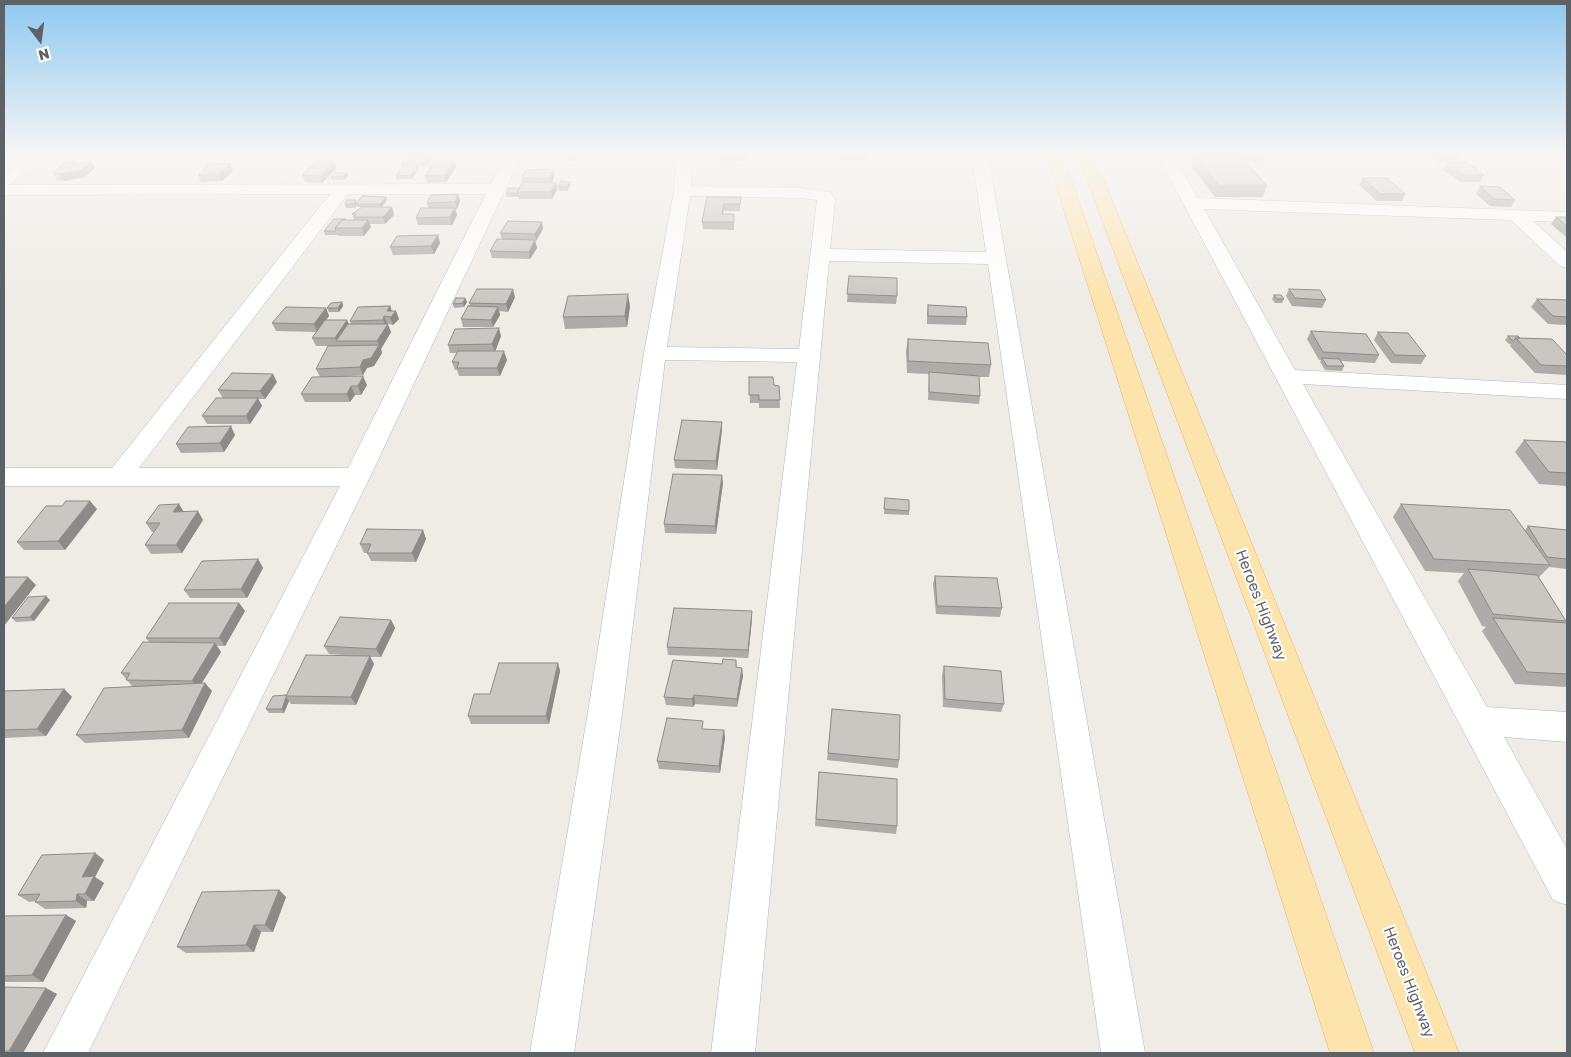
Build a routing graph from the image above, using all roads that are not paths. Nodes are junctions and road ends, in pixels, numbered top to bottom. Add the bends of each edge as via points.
1 (330, 205) edge
2 (490, 205) edge
3 (680, 205) edge
4 (825, 205) edge
5 (988, 205) edge
6 (1072, 205) edge
7 (1105, 205) edge
8 (1193, 205) edge
9 (1246, 205) edge
10 (1518, 217) junction
11 (1567, 218) edge
12 (820, 255) junction
13 (996, 258) junction
14 (1567, 262) edge
15 (655, 352) junction
16 (809, 356) junction
17 (1287, 376) junction
18 (1567, 392) edge
19 (4, 477) edge
20 (119, 477) junction
21 (357, 477) junction
22 (1476, 721) junction
23 (1567, 727) edge
24 (1567, 886) edge
25 (65, 1053) edge
26 (552, 1053) edge
27 (732, 1053) edge
28 (1122, 1053) edge
29 (1352, 1053) edge
30 (1437, 1053) edge

1 - 20 street
2 - 21 street
3 - 15 street
4 - 12 street
5 - 13 street
6 - 29 main road
7 - 30 main road, Heroes Highway
8 - 17 street
9 - 10 street
10 - 11 street
10 - 14 street
12 - 13 street
12 - 16 street
13 - 28 street
15 - 16 street
15 - 26 street via 606,706
16 - 27 street
17 - 18 street
17 - 22 street
19 - 20 street
20 - 21 street
21 - 25 street
22 - 23 street
22 - 24 street

